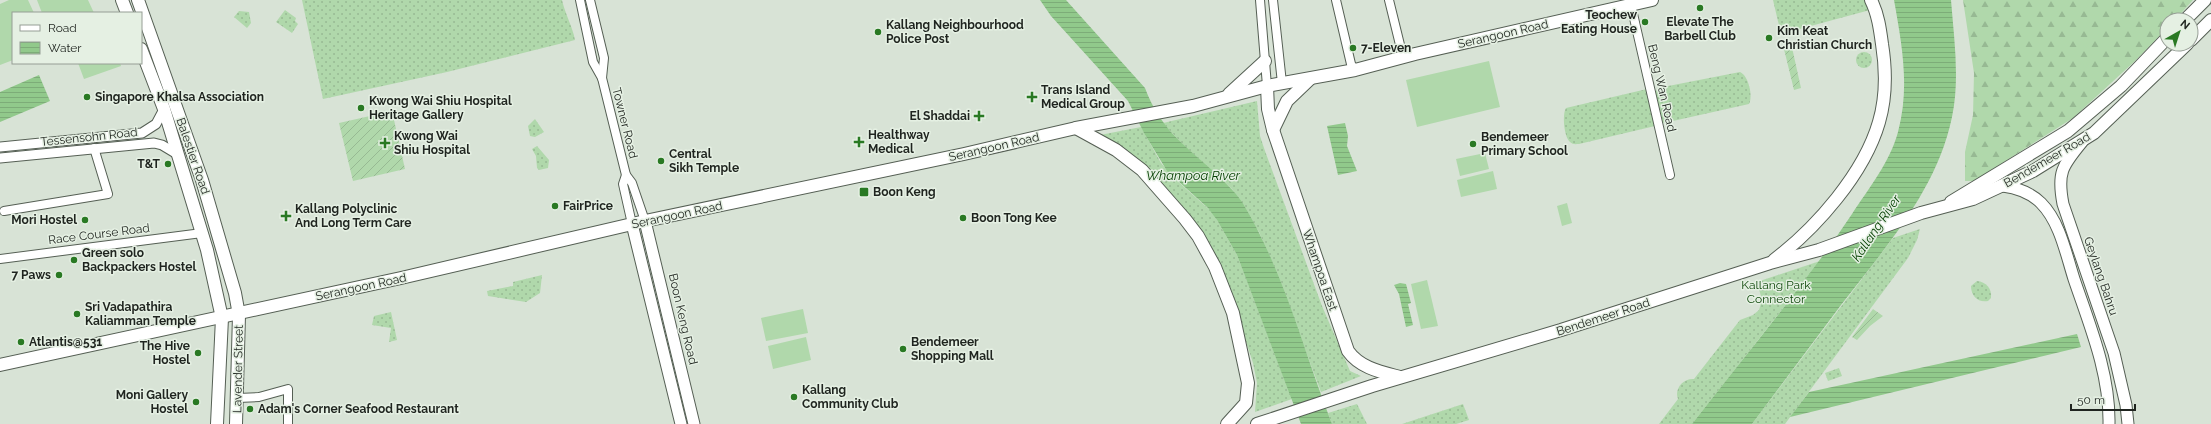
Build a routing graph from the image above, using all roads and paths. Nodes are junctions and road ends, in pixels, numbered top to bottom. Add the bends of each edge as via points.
1 (122, 0) edge
2 (138, 0) edge
3 (580, 0) edge
4 (590, 0) edge
5 (1260, 0) edge
6 (1273, 0) edge
7 (1336, 0) edge
8 (1389, 0) edge
9 (1652, 0) edge
10 (1871, 0) edge
11 (2204, 0) edge
12 (1631, 5) junction
13 (127, 12) edge
14 (2193, 12) edge
15 (2211, 20) edge
16 (2199, 32) edge
17 (2159, 46) edge
18 (142, 52) edge
19 (2179, 52) edge
20 (1403, 57) junction
21 (1265, 61) junction
22 (1355, 70) junction
23 (602, 78) junction
24 (1310, 79) junction
25 (1282, 83) junction
26 (1267, 86) junction
27 (1227, 96) junction
28 (164, 109) junction
29 (1076, 128) junction
30 (1274, 130) junction
31 (2082, 142) junction
32 (0, 147) edge
33 (94, 148) junction
34 (178, 154) junction
35 (0, 158) edge
36 (626, 175) junction
37 (1670, 175) dead end
38 (2003, 186) junction
39 (1947, 205) junction
40 (4, 211) dead end
41 (646, 221) junction
42 (632, 224) junction
43 (202, 233) junction
44 (0, 258) edge
45 (1770, 264) junction
46 (239, 315) junction
47 (222, 318) junction
48 (0, 365) edge
49 (1402, 377) junction
50 (238, 398) junction
51 (217, 424) edge
52 (236, 424) edge
53 (288, 424) edge
54 (681, 424) edge
55 (694, 424) edge
56 (1227, 424) edge
57 (1257, 424) edge
58 (2109, 424) edge
59 (2128, 424) edge

1 - 13 main road
2 - 46 main road, Balestier Road via 202,180 234,288
3 - 23 street, Towner Road via 593,62
4 - 23 street, Towner Road via 604,58
5 - 21 street
6 - 25 street
7 - 22 street via 1351,64
8 - 20 street
9 - 12 main road, Serangoon Road
10 - 45 main road via 1880,28 1886,66 1882,110 1874,138 1860,166 1824,212
11 - 14 main road
12 - 20 main road, Serangoon Road
12 - 37 street, Beng Wan Road
15 - 16 main road
17 - 39 main road, Bendemeer Road via 2121,86 2068,132
18 - 28 main road, Balestier Road
19 - 31 main road, Bendemeer Road
20 - 22 main road, Serangoon Road
21 - 26 street
21 - 27 main road
22 - 24 main road, Serangoon Road
23 - 36 street, Towner Road
24 - 25 main road, Serangoon Road
24 - 30 main road via 1287,101
25 - 26 main road, Serangoon Road
26 - 27 main road, Serangoon Road
26 - 30 main road, Whampoa East via 1268,109
27 - 29 main road, Serangoon Road via 1193,106
28 - 32 street, Tessensohn Road via 156,124 142,133
28 - 34 main road, Balestier Road
29 - 41 main road, Serangoon Road
29 - 56 main road via 1116,150 1142,170 1198,236 1215,267 1233,312 1248,383 1246,403
30 - 49 main road, Whampoa East via 1348,351 1357,361 1369,368
31 - 38 main road, Bendemeer Road
31 - 59 main road, Geylang Bahru via 2064,164 2060,185 2063,204 2114,353
33 - 34 street, Tessensohn Road via 154,143
33 - 35 street, Tessensohn Road
33 - 40 street via 108,194
34 - 43 main road, Balestier Road
36 - 41 street, Towner Road via 632,183
36 - 42 street, Towner Road via 623,184
38 - 39 main road, Bendemeer Road via 1972,199
38 - 58 main road via 2015,188 2036,199 2056,227 2103,369 2109,404
39 - 45 main road, Bendemeer Road via 1819,250
41 - 42 main road, Serangoon Road
41 - 55 main road, Boon Keng Road
42 - 46 main road, Serangoon Road
42 - 54 main road
43 - 44 street, Race Course Road
43 - 47 main road, Balestier Road via 212,266
45 - 49 main road, Bendemeer Road
46 - 47 main road, Serangoon Road
46 - 50 main road, Lavender Street
47 - 48 main road, Serangoon Road
47 - 51 main road, Lavender Street
49 - 57 main road, Bendemeer Road
50 - 52 main road, Lavender Street
50 - 53 street via 259,397 288,389

